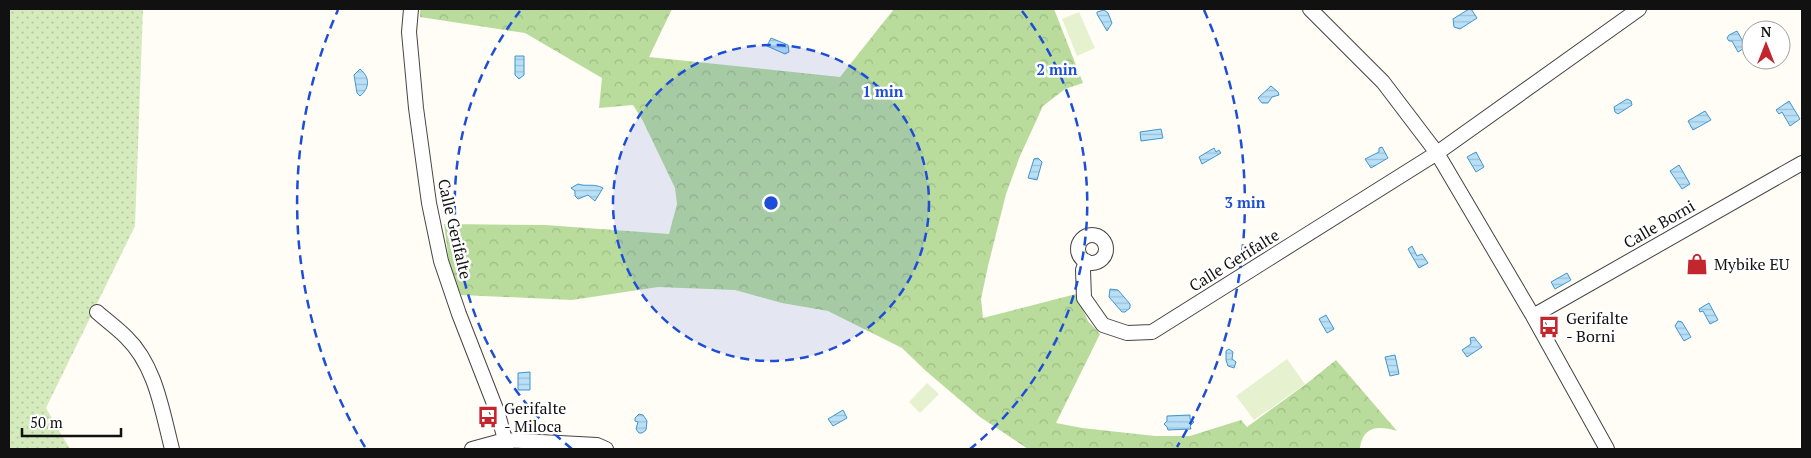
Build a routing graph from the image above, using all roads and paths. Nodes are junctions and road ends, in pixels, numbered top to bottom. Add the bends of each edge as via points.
1 (411, 9) edge
2 (1310, 9) edge
3 (1639, 9) edge
4 (1437, 152) junction
5 (1802, 163) edge
6 (1086, 262) dead end
7 (97, 312) dead end
8 (1533, 316) junction
9 (506, 445) edge
10 (172, 449) edge
11 (472, 449) edge
12 (606, 449) edge
13 (1607, 449) edge

1 - 9 street, Calle Gerifalte via 408,32 416,108 441,261 498,414
2 - 4 street via 1383,82
3 - 4 street, Calle Gerifalte
4 - 6 street, Calle Gerifalte via 1152,332 1126,333 1103,325 1084,298 1083,270
4 - 8 street
5 - 8 street, Calle Borni
7 - 10 street via 127,338 141,357 154,382
8 - 13 street
9 - 11 street
9 - 12 street via 597,445

